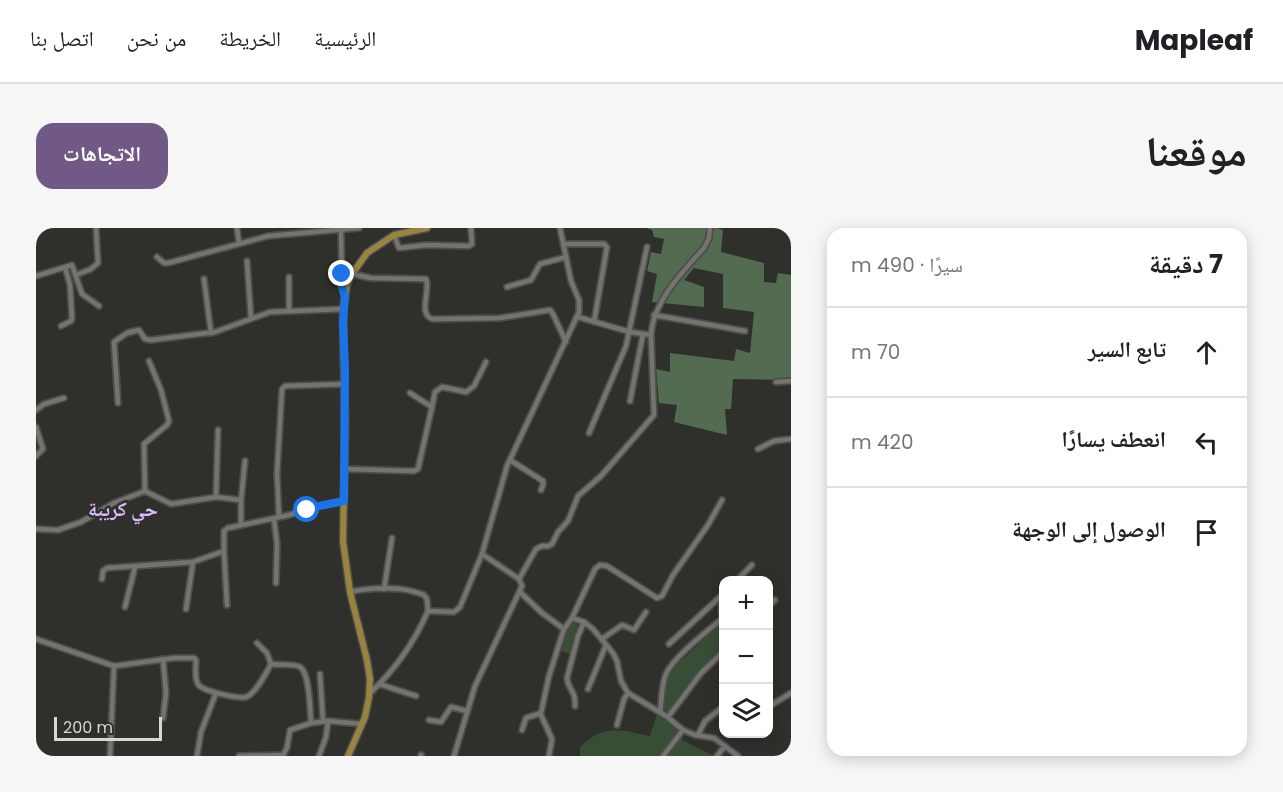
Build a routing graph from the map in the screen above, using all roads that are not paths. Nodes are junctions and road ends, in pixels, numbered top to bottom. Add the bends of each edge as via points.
1 (96, 228) edge
2 (237, 228) edge
3 (359, 228) edge
4 (427, 228) edge
5 (471, 228) edge
6 (560, 228) edge
7 (710, 228) edge
8 (316, 230) edge
9 (341, 230) junction
10 (394, 235) junction
11 (239, 243) junction
12 (563, 244) junction
13 (647, 247) dead end
14 (157, 257) dead end
15 (566, 257) junction
16 (247, 261) dead end
17 (65, 267) junction
18 (352, 274) junction
19 (76, 275) junction
20 (36, 276) edge
21 (289, 277) dead end
22 (204, 279) dead end
23 (507, 287) dead end
24 (345, 297) junction
25 (99, 306) dead end
26 (343, 309) junction
27 (289, 310) junction
28 (654, 315) junction
29 (578, 317) junction
30 (252, 318) junction
31 (594, 322) junction
32 (62, 326) dead end
33 (745, 331) dead end
34 (630, 332) junction
35 (211, 333) junction
36 (643, 334) junction
37 (651, 335) junction
38 (566, 342) junction
39 (149, 361) dead end
40 (486, 362) dead end
41 (791, 381) edge
42 (776, 382) dead end
43 (344, 384) junction
44 (410, 393) dead end
45 (64, 399) dead end
46 (630, 401) dead end
47 (118, 403) dead end
48 (432, 406) junction
49 (36, 410) edge
50 (36, 427) edge
51 (218, 430) dead end
52 (589, 433) dead end
53 (791, 439) edge
54 (758, 448) dead end
55 (36, 456) edge
56 (510, 460) junction
57 (245, 461) dead end
58 (344, 469) junction
59 (541, 490) dead end
60 (145, 491) junction
61 (216, 497) junction
62 (241, 500) junction
63 (722, 500) dead end
64 (344, 501) junction
65 (277, 518) junction
66 (241, 525) junction
67 (36, 529) edge
68 (392, 538) dead end
69 (224, 551) junction
70 (482, 554) junction
71 (193, 562) junction
72 (752, 566) dead end
73 (135, 567) junction
74 (741, 576) edge
75 (102, 579) dead end
76 (519, 579) junction
77 (276, 583) dead end
78 (384, 589) junction
79 (350, 592) junction
80 (520, 592) junction
81 (719, 598) edge
82 (776, 600) dead end
83 (773, 603) edge
84 (227, 605) dead end
85 (125, 607) dead end
86 (186, 609) dead end
87 (428, 611) junction
88 (646, 612) dead end
89 (572, 618) junction
90 (719, 621) edge
91 (584, 622) junction
92 (564, 629) junction
93 (36, 639) edge
94 (602, 639) junction
95 (257, 643) dead end
96 (669, 644) dead end
97 (606, 645) junction
98 (719, 655) edge
99 (163, 659) junction
100 (271, 664) junction
101 (114, 666) junction
102 (320, 674) dead end
103 (380, 684) junction
104 (588, 689) dead end
105 (216, 693) junction
106 (369, 693) junction
107 (628, 693) junction
108 (791, 693) edge
109 (417, 696) dead end
110 (773, 704) edge
111 (574, 706) dead end
112 (719, 710) edge
113 (467, 711) junction
114 (660, 712) junction
115 (541, 715) junction
116 (668, 717) junction
117 (163, 718) dead end
118 (429, 720) dead end
119 (326, 721) junction
120 (311, 723) junction
121 (362, 724) junction
122 (617, 725) dead end
123 (683, 729) junction
124 (522, 730) dead end
125 (698, 735) junction
126 (725, 746) junction
127 (110, 756) edge
128 (197, 756) edge
129 (239, 756) edge
130 (283, 756) edge
131 (319, 756) edge
132 (348, 756) edge
133 (454, 756) edge
134 (549, 756) edge
135 (663, 756) edge
136 (717, 756) edge
137 (738, 756) edge

1 - 19 street via 98,263
2 - 11 street
3 - 9 street
4 - 10 main road
5 - 10 street via 472,244 468,246 399,248
6 - 12 street
7 - 28 street via 704,248
8 - 9 street
8 - 11 street
9 - 24 street
10 - 18 main road via 367,253
11 - 14 street via 168,263
12 - 15 street
12 - 31 street via 606,247
13 - 34 street
15 - 23 street via 540,264 531,280
15 - 29 street via 579,300
16 - 30 street
17 - 19 street via 73,266
17 - 20 street
17 - 32 street via 72,318
18 - 24 main road
18 - 38 street via 426,279 426,314 434,319 500,318 550,310
19 - 25 street via 82,294
21 - 27 street
22 - 35 street
24 - 26 main road
26 - 27 street
26 - 43 main road
27 - 30 street
28 - 33 street
28 - 37 street
29 - 31 street
29 - 38 street
30 - 35 street
31 - 34 street
34 - 36 street
34 - 52 street
35 - 47 street via 151,340 137,330 117,339 114,345
36 - 37 street
36 - 46 street
37 - 76 street via 654,415 601,476 578,496 568,521 552,544 536,549
38 - 56 street
39 - 60 street via 169,421 144,444
40 - 48 street via 469,391 442,387 435,392
41 - 42 street
43 - 58 main road
43 - 65 street via 282,389
44 - 48 street
45 - 49 street
48 - 58 street via 417,470
50 - 55 street via 43,449
51 - 61 street
53 - 54 street
56 - 59 street via 543,481
56 - 70 street
57 - 62 street
58 - 64 main road
60 - 61 street via 171,504
60 - 67 street via 81,522 58,530
61 - 62 street
62 - 66 street
63 - 89 street via 662,596 657,598 600,565
64 - 65 street
64 - 79 main road via 343,541
65 - 66 street
65 - 77 street
66 - 69 street via 224,531
68 - 78 street
69 - 71 street
69 - 84 street
70 - 76 street
70 - 87 street via 458,610
71 - 73 street
71 - 86 street
72 - 74 street
73 - 75 street via 107,568
73 - 85 street
76 - 80 street
78 - 79 street
78 - 87 street via 424,595
79 - 106 main road via 369,669
80 - 92 street
80 - 113 street
81 - 96 street
82 - 83 street
87 - 103 street via 406,652
88 - 94 street via 634,630 622,625
89 - 91 street
89 - 92 street
90 - 114 street via 667,672
91 - 94 street
91 - 111 street via 567,678 576,695
92 - 115 street
93 - 101 street
94 - 97 street
95 - 100 street
97 - 104 street
97 - 107 street via 617,661
98 - 116 street
99 - 101 street
99 - 105 street via 196,659 197,683
99 - 117 street
100 - 105 street via 249,696
100 - 120 street via 302,669
101 - 127 street
102 - 119 street
103 - 106 street
103 - 109 street
105 - 128 street via 201,732
106 - 121 main road
107 - 114 street
107 - 122 street
108 - 110 street
112 - 125 street
113 - 118 street via 451,707 441,722
113 - 133 street
114 - 116 street
115 - 124 street via 526,718
115 - 134 street via 552,739
116 - 123 street
119 - 120 street
119 - 121 street
119 - 131 street via 326,737
120 - 130 street via 290,730
121 - 132 main road
123 - 125 street
123 - 135 street
125 - 126 street via 714,738
126 - 136 street
126 - 137 street
129 - 130 street

